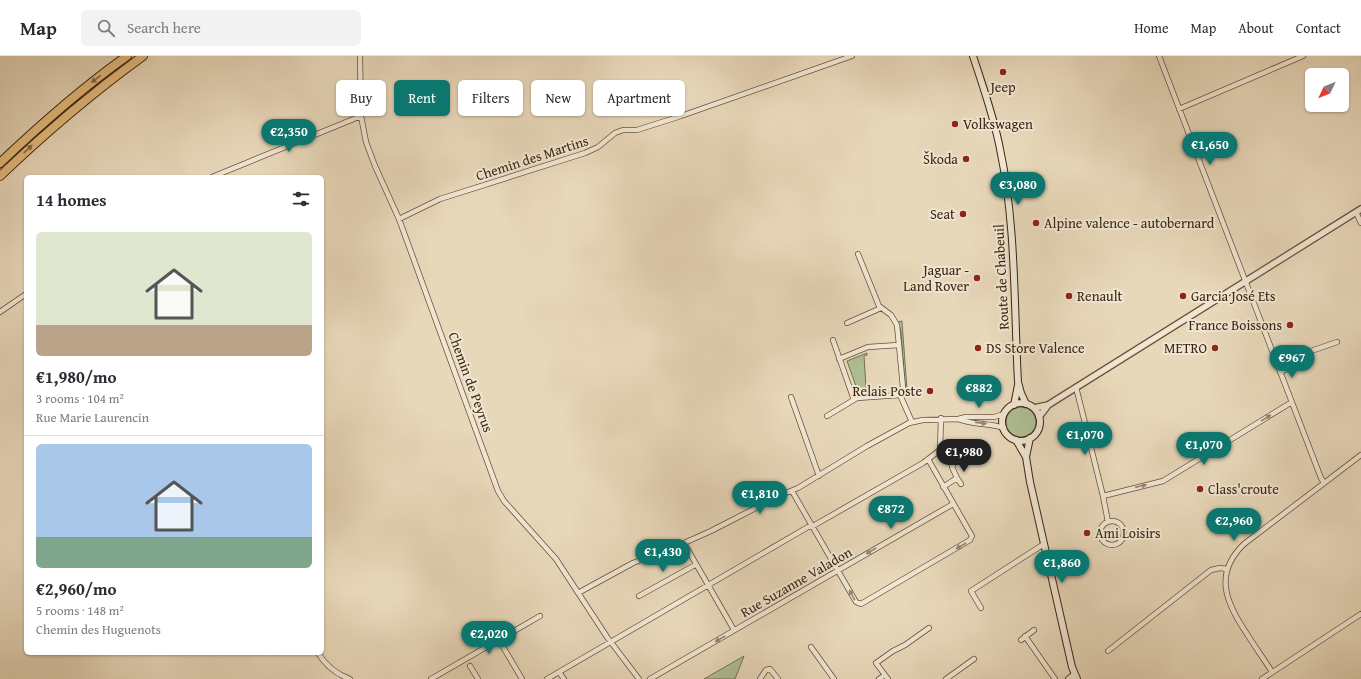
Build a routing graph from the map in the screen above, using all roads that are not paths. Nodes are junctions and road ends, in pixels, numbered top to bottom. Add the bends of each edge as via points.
1 (127, 56) edge
2 (143, 56) edge
3 (360, 56) edge
4 (852, 56) edge
5 (973, 56) edge
6 (1159, 56) edge
7 (1303, 56) edge
8 (360, 80) edge
9 (1179, 109) junction
10 (361, 116) joint
11 (0, 163) edge
12 (217, 175) edge
13 (0, 176) edge
14 (1359, 211) edge
15 (399, 219) junction
16 (1361, 223) edge
17 (858, 254) dead end
18 (1245, 282) junction
19 (24, 295) edge
20 (881, 308) junction
21 (0, 312) edge
22 (847, 322) dead end
23 (832, 340) dead end
24 (1337, 342) dead end
25 (899, 345) junction
26 (839, 359) junction
27 (1280, 372) junction
28 (1018, 382) junction
29 (1076, 387) junction
30 (900, 395) junction
31 (791, 397) dead end
32 (854, 400) junction
33 (1292, 402) junction
34 (1026, 404) junction
35 (1014, 405) junction
36 (1048, 405) junction
37 (1034, 408) junction
38 (1004, 414) junction
39 (827, 416) dead end
40 (1039, 417) junction
41 (941, 418) junction
42 (958, 419) junction
43 (912, 422) junction
44 (1004, 428) junction
45 (1030, 438) junction
46 (1016, 440) junction
47 (1361, 455) edge
48 (1026, 457) junction
49 (982, 458) dead end
50 (928, 460) junction
51 (819, 476) junction
52 (957, 478) junction
53 (1324, 483) junction
54 (961, 484) dead end
55 (943, 487) junction
56 (792, 491) junction
57 (1103, 496) junction
58 (953, 504) junction
59 (1108, 522) junction
60 (813, 526) junction
61 (684, 543) junction
62 (1044, 544) junction
63 (695, 564) junction
64 (1227, 569) junction
65 (838, 570) junction
66 (707, 586) junction
67 (578, 593) junction
68 (639, 596) dead end
69 (981, 608) dead end
70 (1361, 614) edge
71 (540, 616) dead end
72 (929, 628) dead end
73 (734, 630) junction
74 (1034, 630) dead end
75 (1025, 636) junction
76 (499, 640) junction
77 (1021, 640) dead end
78 (611, 641) junction
79 (811, 647) dead end
80 (1108, 651) dead end
81 (320, 655) edge
82 (974, 659) dead end
83 (470, 666) dead end
84 (559, 672) junction
85 (1272, 672) junction
86 (886, 677) edge
87 (1076, 677) edge
88 (350, 679) edge
89 (431, 679) edge
90 (478, 679) edge
91 (522, 679) edge
92 (547, 679) edge
93 (564, 679) edge
94 (639, 679) edge
95 (650, 679) edge
96 (760, 679) edge
97 (778, 679) edge
98 (834, 679) edge
99 (879, 679) edge
100 (946, 679) edge
101 (1055, 679) edge
102 (1069, 679) edge
103 (1263, 679) edge

1 -> 11 highway via 52,115
13 -> 2 highway via 60,120
3 - 8 street, Chemin de Peyrus
4 - 15 street, Chemin des Martins via 682,116 637,130 623,130 585,153 440,199
5 - 28 main road, Route de Chabeuil via 989,105 1007,189
6 - 9 street
7 - 9 street
9 - 18 street
10 - 12 street
10 - 15 street, Chemin de Peyrus via 366,142
14 - 16 street
14 - 18 street
15 - 67 street, Chemin de Peyrus via 498,491 556,559
17 - 20 street
18 - 27 street
18 - 29 street
19 - 21 street
20 - 22 street
20 - 25 street via 891,315 897,325
23 - 26 street
24 - 27 street via 1291,358 1294,366
25 - 26 street via 868,347
25 - 30 street via 903,388
26 - 32 street
27 - 33 street
28 - 34 main road, Route de Chabeuil
28 - 35 main road, Route de Chabeuil
29 - 36 street
29 - 57 street
30 - 32 street
30 - 43 street
31 - 51 street
32 - 39 street
33 - 53 street
57 -> 33 street via 1163,481
34 - 35 main road
34 - 37 main road
35 - 38 main road
36 - 37 street
36 - 40 street
37 - 40 main road
38 - 42 street
38 - 44 main road
40 - 45 main road via 1039,429
41 - 42 street
41 - 43 street
41 - 50 street via 940,448
42 -> 44 street
43 - 51 street
44 - 46 main road
45 - 46 main road
45 - 48 main road
46 - 48 main road
47 - 53 street
48 - 62 main road
49 - 52 street via 957,458 952,467
50 - 55 street
50 - 60 street
51 - 56 street
52 - 54 street
52 - 55 street
53 - 64 street via 1236,551
55 - 58 street
56 - 60 street
56 - 61 street
57 - 59 street
58 -> 65 street, Rue Suzanne Valadon
58 -> 65 street via 972,536 970,540 861,604 856,602
59 - 59 street via 1100,530 1101,538 1106,544 1114,545 1121,542 1124,531 1120,524
60 - 65 street
60 - 66 street
61 - 63 street
61 - 67 street via 632,563
62 - 69 street via 970,591
62 - 87 main road
63 - 66 street
63 - 68 street
64 - 80 street via 1211,570
64 - 85 street via 1225,582 1229,604
65 - 73 street, Rue Suzanne Valadon
66 - 73 street
66 - 78 street
67 - 78 street, Chemin de Peyrus
70 - 85 street
71 - 76 street
72 - 86 street via 876,662
73 -> 95 street, Rue Suzanne Valadon
74 - 75 street
75 - 77 street
75 - 101 street
76 - 89 street
76 - 91 street
78 - 84 street
78 - 94 street, Chemin de Peyrus
79 - 98 street
81 - 88 street via 330,669
82 - 100 street
83 - 90 street
84 - 92 street
84 - 93 street
85 - 103 street
86 - 99 street
87 - 102 street
96 - 97 street via 766,670 770,669

